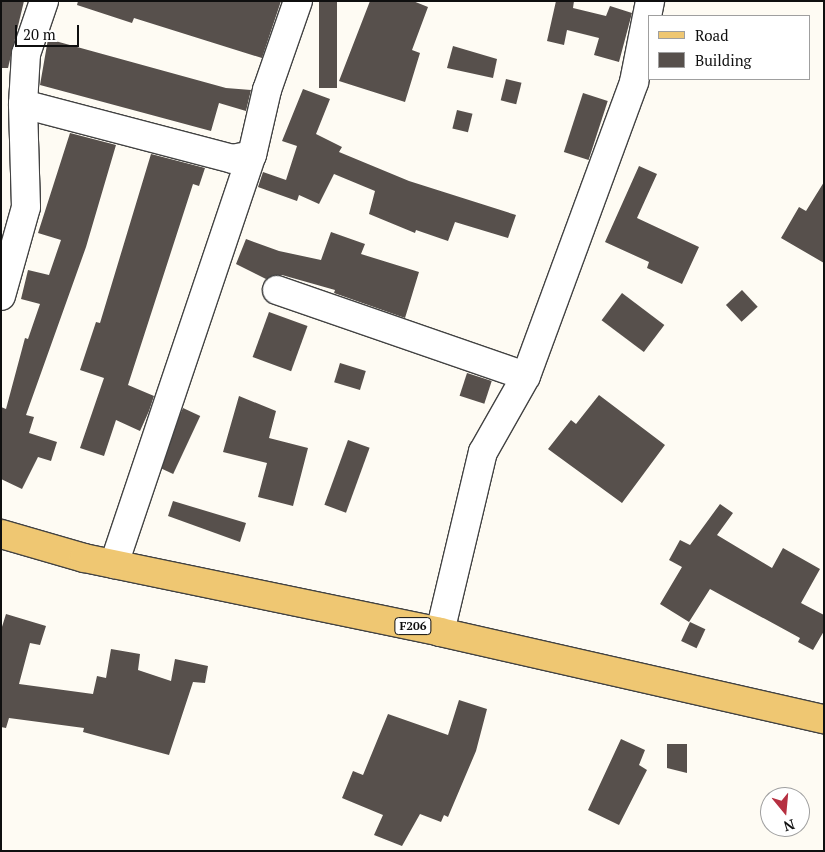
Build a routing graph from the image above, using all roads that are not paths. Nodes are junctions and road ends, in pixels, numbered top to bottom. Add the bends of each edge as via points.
1 (44, 1) edge
2 (298, 1) edge
3 (650, 1) edge
4 (23, 104) junction
5 (252, 155) junction
6 (277, 290) dead end
7 (1, 296) edge
8 (526, 376) junction
9 (1, 534) edge
10 (114, 564) junction
11 (440, 632) junction
12 (824, 719) edge

1 - 4 street via 26,54
2 - 5 street via 267,90
3 - 8 street via 634,82
4 - 5 street via 232,159
4 - 7 street via 26,207
5 - 10 street
6 - 8 street
8 - 11 street via 484,452
9 - 10 main road, F206
10 - 11 main road, F206
11 - 12 main road, F206

